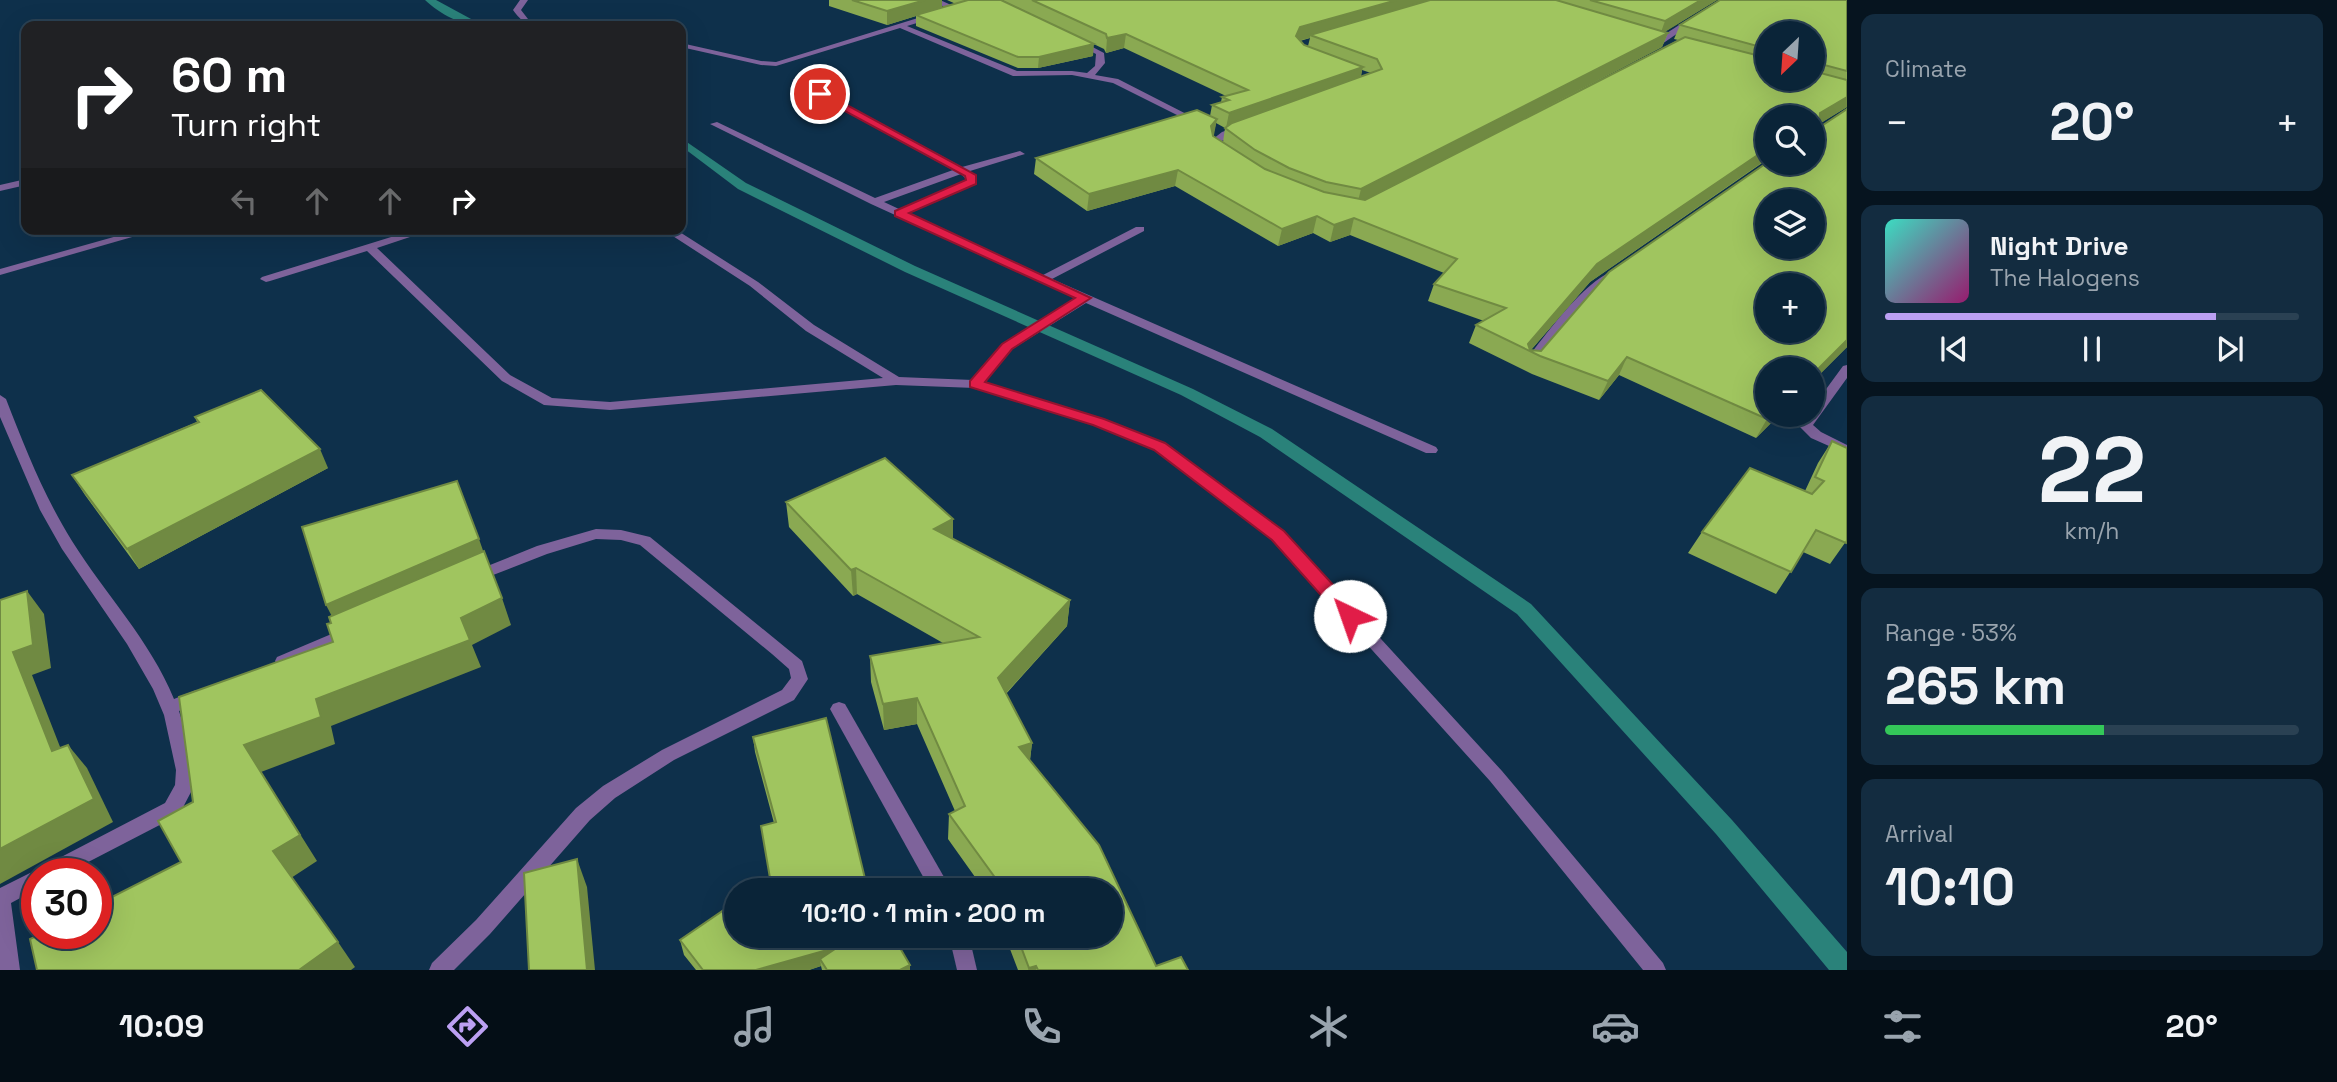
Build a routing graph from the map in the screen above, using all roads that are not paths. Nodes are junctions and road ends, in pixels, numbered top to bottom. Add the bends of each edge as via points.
1 (524, 0) edge
2 (934, 0) edge
3 (966, 6) edge
4 (956, 9) junction
5 (1704, 14) edge
6 (525, 21) edge
7 (901, 26) junction
8 (1063, 36) edge
9 (1646, 38) edge
10 (1659, 41) junction
11 (686, 46) edge
12 (1677, 46) edge
13 (1090, 75) junction
14 (796, 81) dead end
15 (714, 124) dead end
16 (1251, 125) edge
17 (1225, 134) junction
18 (1020, 154) dead end
19 (1232, 159) edge
20 (962, 170) junction
21 (21, 183) edge
22 (0, 188) edge
23 (875, 202) junction
24 (900, 213) junction
25 (1140, 229) dead end
26 (133, 235) edge
27 (409, 235) edge
28 (676, 235) edge
29 (369, 247) junction
30 (1627, 263) edge
31 (0, 272) edge
32 (1045, 278) junction
33 (266, 279) dead end
34 (1085, 298) junction
35 (1529, 364) edge
36 (1847, 369) edge
37 (896, 381) junction
38 (975, 384) junction
39 (0, 399) edge
40 (1431, 450) dead end
41 (1847, 450) edge
42 (458, 584) edge
43 (362, 627) edge
44 (262, 670) edge
45 (210, 691) edge
46 (171, 707) junction
47 (838, 709) dead end
48 (78, 858) edge
49 (935, 878) edge
50 (21, 887) edge
51 (962, 948) edge
52 (9, 970) edge
53 (439, 970) edge
54 (967, 970) edge
55 (1656, 970) edge

1 - 6 street via 517,10
2 - 4 street
3 - 4 street
4 - 7 street
5 - 10 street
7 - 11 street via 776,64
7 - 13 street via 1016,74
8 - 13 street via 1100,53 1100,68
9 - 10 street
10 - 12 street
13 - 17 street via 1115,81
14 - 20 street
15 - 23 street
16 - 17 street
17 - 19 street via 1215,148
18 - 20 street
20 - 23 street
20 - 24 street via 972,181
21 - 22 street
23 - 24 street
24 - 32 street
25 - 32 street
26 - 31 street
27 - 29 street
28 - 37 street
29 - 33 street
29 - 37 street via 506,378 549,402 610,406
30 - 35 street via 1595,286
32 - 34 street
34 - 38 street via 1007,346
34 - 40 street
36 - 41 street via 1806,426
37 - 38 street
38 - 55 street via 1159,446 1278,536 1496,776
39 - 46 street via 22,458 67,545 139,646
42 - 53 street via 596,534 645,541 778,650 796,666 800,678 788,695 668,755 609,792 583,814
43 - 44 street
45 - 46 street
46 - 48 street via 186,771 182,796 172,809
47 - 49 street
50 - 52 street via 1,898
51 - 54 street

